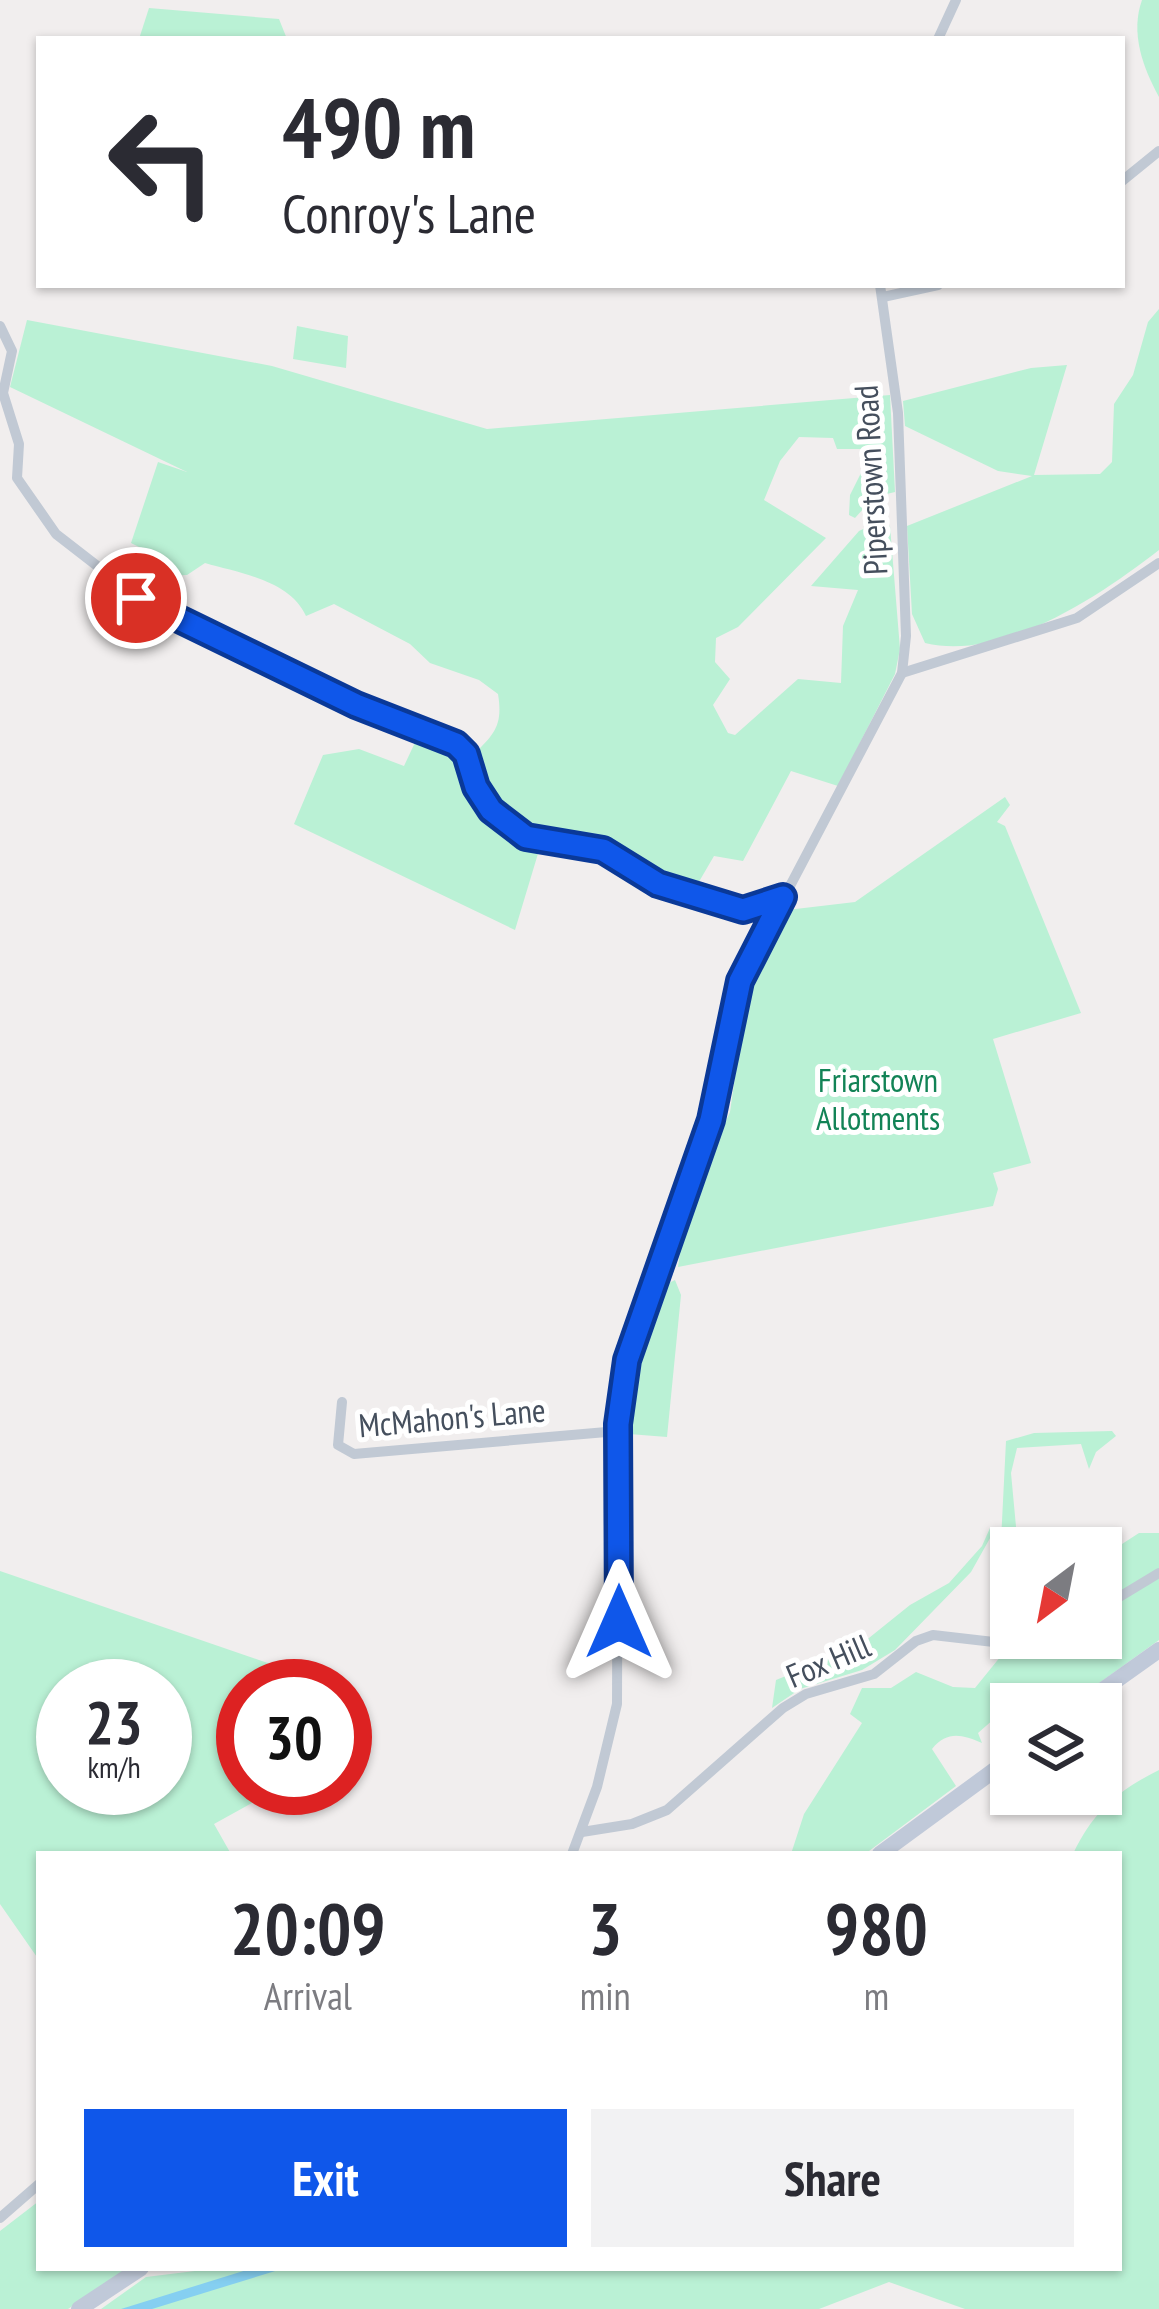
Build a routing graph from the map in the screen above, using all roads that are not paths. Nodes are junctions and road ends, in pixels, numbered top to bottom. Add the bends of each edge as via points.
1 (956, 0) edge
2 (939, 36) edge
3 (1159, 151) edge
4 (1125, 179) edge
5 (882, 291) edge
6 (0, 326) edge
7 (1159, 563) edge
8 (902, 673) junction
9 (783, 897) junction
10 (343, 1402) dead end
11 (618, 1431) junction
12 (1159, 1573) edge
13 (1122, 1595) edge
14 (990, 1642) edge
15 (1159, 1650) edge
16 (1113, 1683) edge
17 (990, 1773) edge
18 (582, 1832) junction
19 (573, 1851) edge
20 (884, 1851) edge
21 (36, 2187) edge
22 (0, 2218) edge
23 (136, 2271) edge
24 (79, 2309) edge

1 - 2 street
3 - 4 street
5 - 8 street, Piperstown Road via 898,413
6 - 9 street via 12,351 3,392 19,444 19,487 56,533 125,592 356,705 456,744 491,810 526,837 603,850 658,884 743,910
7 - 8 street via 1077,618
8 - 9 street
9 - 11 street via 740,981 711,1120 627,1360
10 - 11 street, McMahon's Lane via 338,1445 354,1454
11 - 18 street via 618,1692
12 - 13 street
14 - 18 street, Fox Hill via 932,1635 874,1674 783,1708 668,1810
15 - 16 main road
17 - 20 main road
18 - 19 street
21 - 22 street
23 - 24 main road

